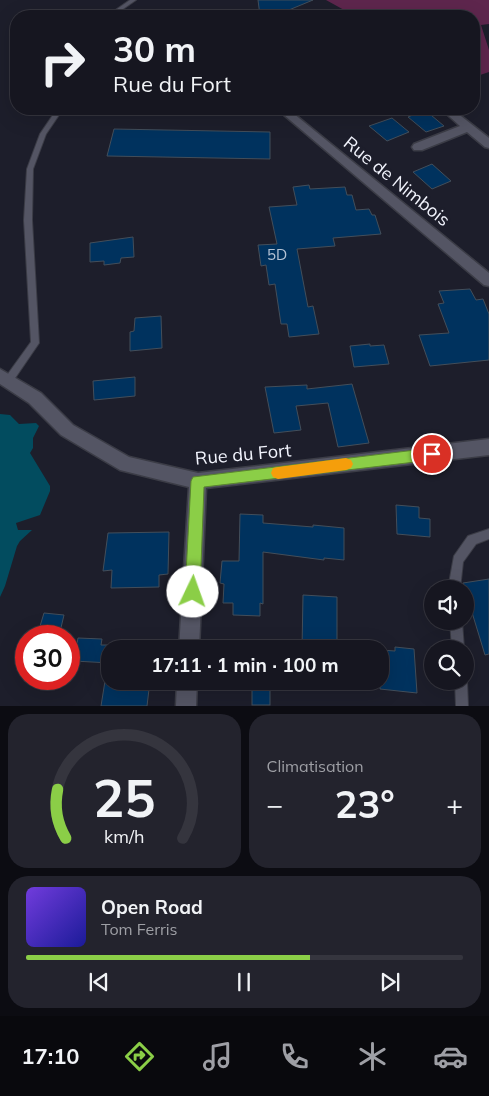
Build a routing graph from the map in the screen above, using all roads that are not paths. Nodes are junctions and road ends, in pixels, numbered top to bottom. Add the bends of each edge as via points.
1 (133, 0) edge
2 (119, 10) edge
3 (56, 115) edge
4 (292, 115) edge
5 (453, 115) edge
6 (468, 127) junction
7 (489, 144) edge
8 (418, 147) dead end
9 (489, 281) edge
10 (4, 378) edge
11 (489, 447) edge
12 (198, 481) junction
13 (489, 534) edge
14 (455, 580) edge
15 (189, 640) edge
16 (187, 690) edge
17 (461, 690) edge
18 (186, 706) edge
19 (462, 706) edge

1 - 2 lane
3 - 10 lane via 43,134 30,169 28,220 35,343
4 - 9 street, Rue de Nimbois
5 - 6 street
6 - 7 street
6 - 8 street
10 - 12 street, Rue du Fort via 35,398 67,430 126,464
11 - 12 street, Rue du Fort
12 - 15 street
13 - 14 lane via 472,540 458,560
16 - 18 street
17 - 19 lane

